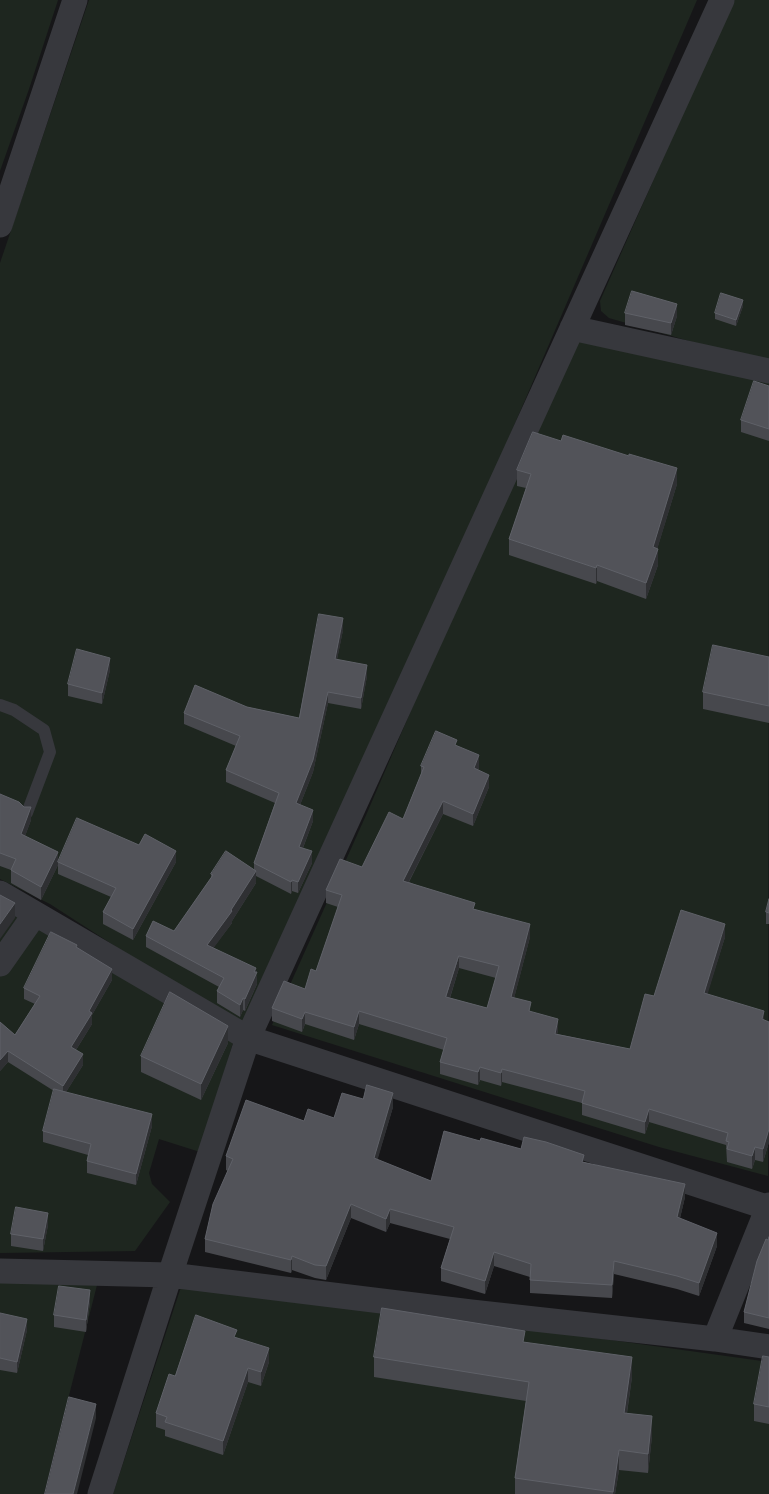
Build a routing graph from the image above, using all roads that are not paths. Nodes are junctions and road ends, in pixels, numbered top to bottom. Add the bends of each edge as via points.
1 (75, 0) edge
2 (722, 0) edge
3 (0, 225) edge
4 (572, 328) junction
5 (769, 371) edge
6 (0, 704) edge
7 (27, 813) edge
8 (0, 894) edge
9 (34, 914) junction
10 (0, 964) edge
11 (248, 1038) junction
12 (769, 1207) edge
13 (0, 1271) edge
14 (170, 1275) junction
15 (715, 1339) junction
16 (769, 1347) edge
17 (100, 1494) edge

1 - 3 street
2 - 4 street
4 - 5 street
4 - 11 street
6 - 7 lane via 44,730 50,752
8 - 9 street
9 - 10 street
9 - 11 street
11 - 12 street
11 - 14 street
12 - 15 street
13 - 14 street
14 - 15 street
14 - 17 street
15 - 16 street

